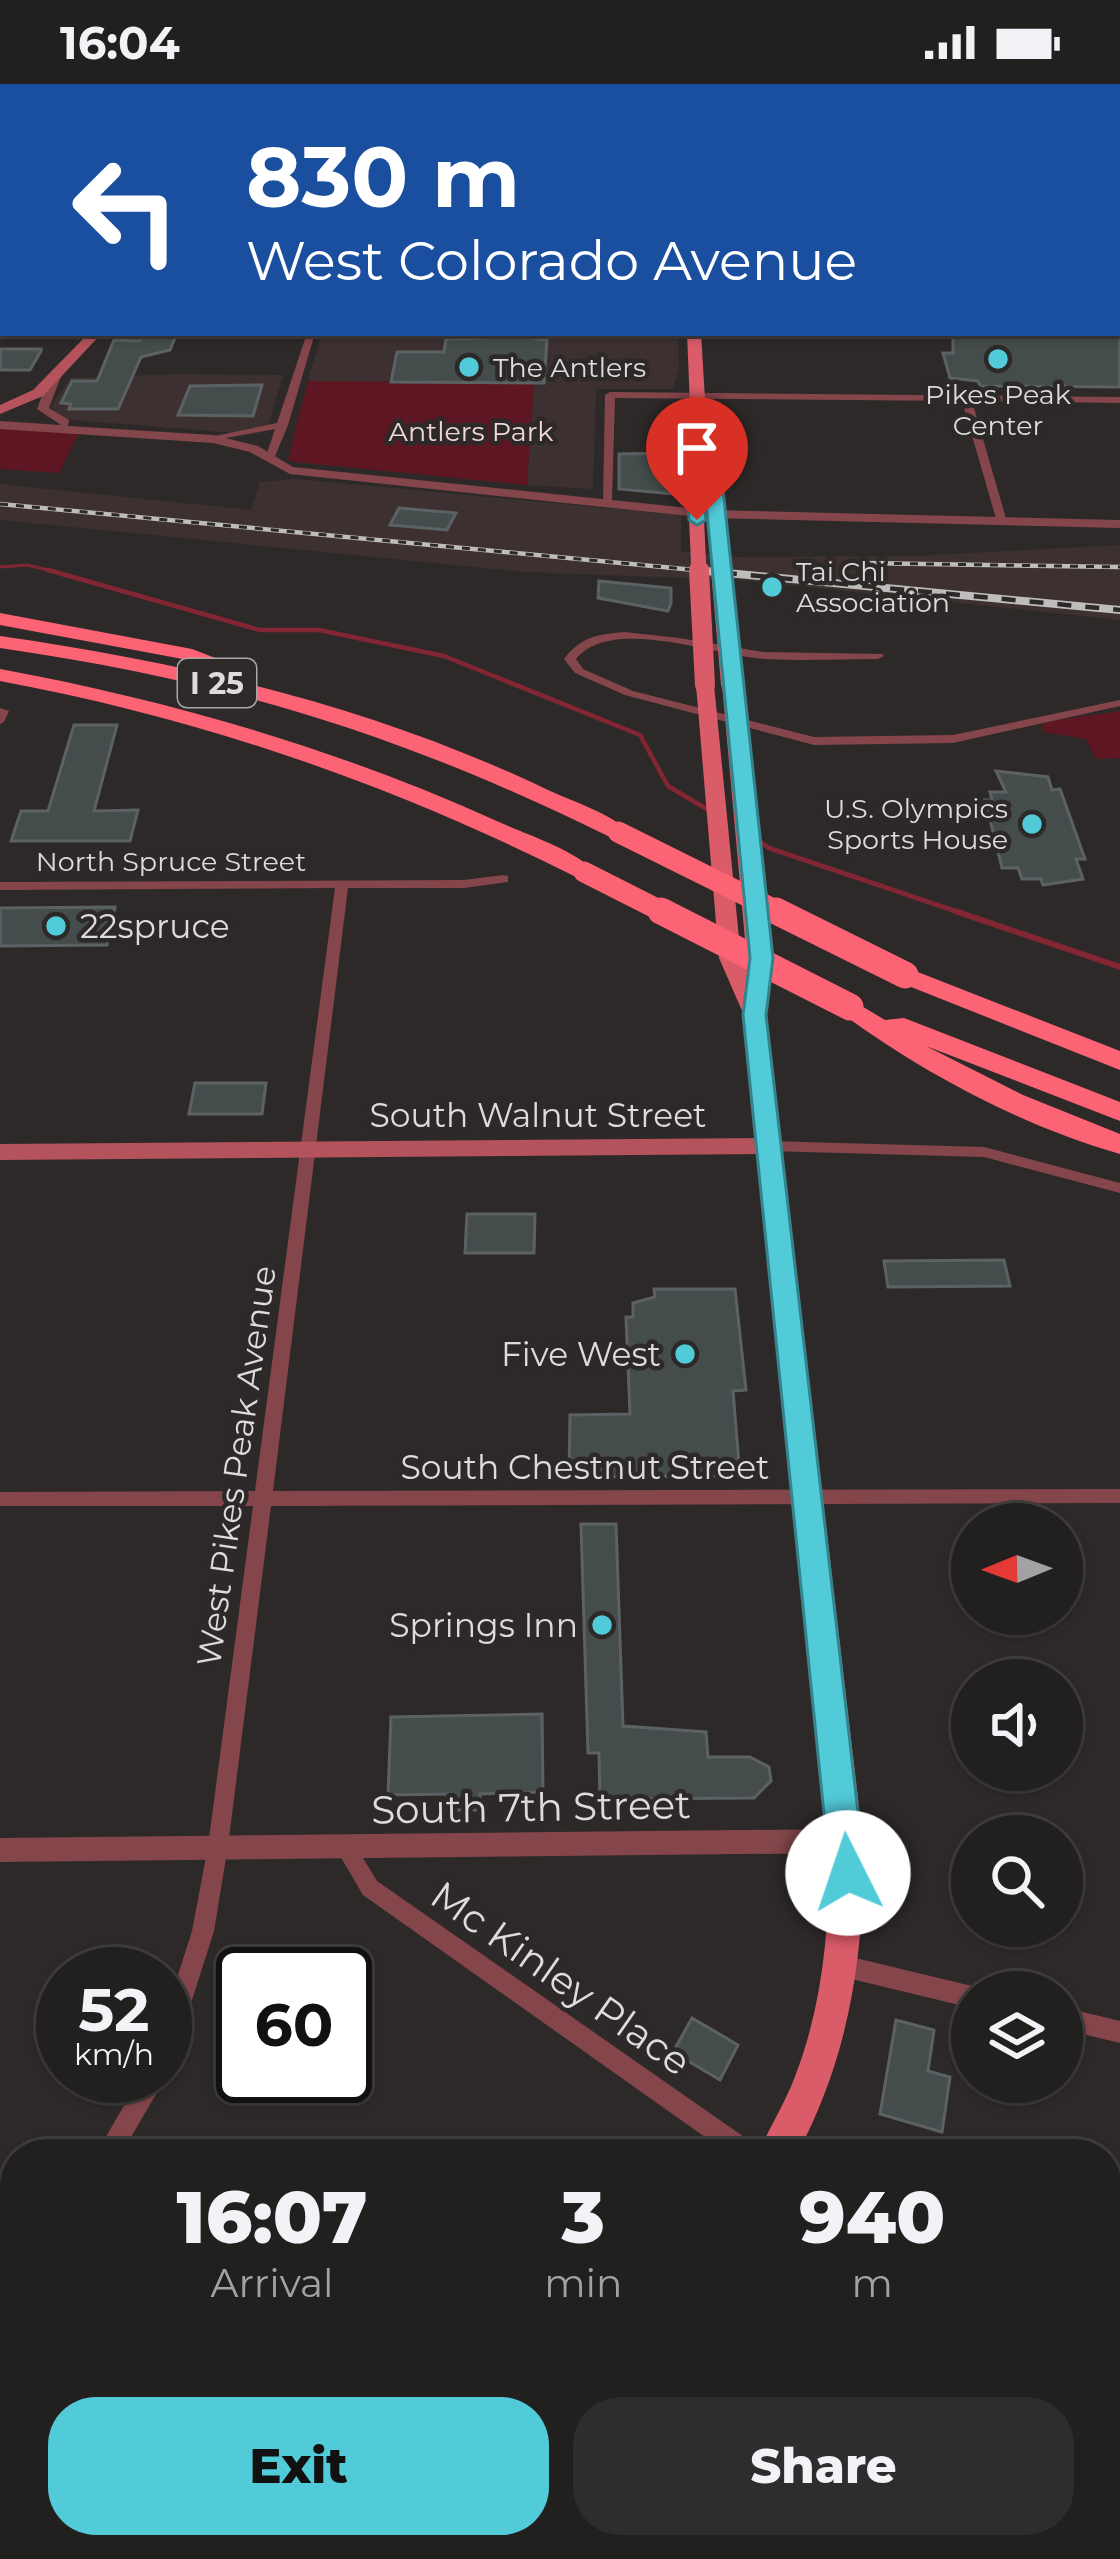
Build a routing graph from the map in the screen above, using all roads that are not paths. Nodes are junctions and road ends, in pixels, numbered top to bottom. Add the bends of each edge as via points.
1 (93, 336) edge
2 (310, 336) edge
3 (694, 336) edge
4 (56, 374) junction
5 (697, 395) junction
6 (966, 398) junction
7 (1120, 400) edge
8 (0, 410) edge
9 (0, 425) edge
10 (283, 425) junction
11 (90, 428) junction
12 (213, 439) junction
13 (270, 459) junction
14 (704, 487) junction
15 (608, 500) junction
16 (1002, 522) junction
17 (1120, 524) edge
18 (0, 619) edge
19 (0, 642) edge
20 (878, 656) dead end
21 (0, 674) edge
22 (1120, 703) edge
23 (1, 709) edge
24 (707, 716) junction
25 (735, 724) junction
26 (430, 746) junction
27 (380, 775) junction
28 (503, 878) dead end
29 (342, 884) junction
30 (0, 886) edge
31 (850, 1006) junction
32 (754, 1015) junction
33 (1120, 1057) edge
34 (1120, 1112) edge
35 (1120, 1145) edge
36 (767, 1146) junction
37 (311, 1150) junction
38 (0, 1153) edge
39 (1120, 1188) edge
40 (1120, 1496) edge
41 (808, 1497) junction
42 (265, 1498) junction
43 (0, 1499) edge
44 (847, 1841) junction
45 (218, 1846) junction
46 (346, 1849) junction
47 (0, 1850) edge
48 (192, 1965) edge
49 (843, 1966) junction
50 (951, 1991) edge
51 (1083, 2023) edge
52 (1120, 2032) edge
53 (138, 2103) edge
54 (117, 2139) edge
55 (727, 2139) edge
56 (784, 2139) edge

1 - 4 main road
2 - 10 street
3 - 5 main road
4 - 8 main road via 31,398
4 - 11 street via 43,410
5 - 6 street
5 - 14 main road via 699,433 692,442
5 - 15 street via 610,395
6 - 7 street
6 - 16 street
9 - 11 street
10 - 12 street
10 - 13 street
11 - 12 street
12 - 13 street
13 - 15 street via 301,471
14 - 24 main road, bridge
14 - 25 main road, bridge
15 - 16 street via 752,516
16 - 17 street
18 - 26 highway via 192,655
19 - 26 highway, I 25 via 201,679
20 - 24 street via 748,654 677,638 611,638 585,643 570,659 591,678
21 - 27 highway, I 25 via 229,723
22 - 25 street via 968,737 900,742 814,741
23 - 27 highway via 193,725
24 - 25 street
24 - 32 main road via 730,958
25 - 32 main road via 761,958
26 - 33 highway, I 25, bridge via 905,975
27 - 31 highway, I 25, bridge
28 - 29 street, North Spruce Street
29 - 30 street, North Spruce Street
29 - 37 street, West Pikes Peak Avenue
31 - 34 highway, I 25
31 - 35 highway via 964,1080
32 - 36 main road
36 - 37 main road, South Walnut Street
36 - 39 street, South Walnut Street via 984,1152
36 - 41 main road
37 - 38 main road, South Walnut Street
37 - 42 street, West Pikes Peak Avenue
40 - 41 street, South Chestnut Street
41 - 42 street, South Chestnut Street
41 - 44 main road
42 - 43 street, South Chestnut Street
42 - 45 street, West Pikes Peak Avenue
44 - 46 street, South 7th Street
44 - 49 main road
45 - 46 street, South 7th Street
45 - 47 street, South 7th Street
45 - 48 street, West Pikes Peak Avenue
46 - 55 street, Mc Kinley Place via 370,1888
49 - 50 street
49 - 56 main road via 822,2061
51 - 52 street
53 - 54 street

